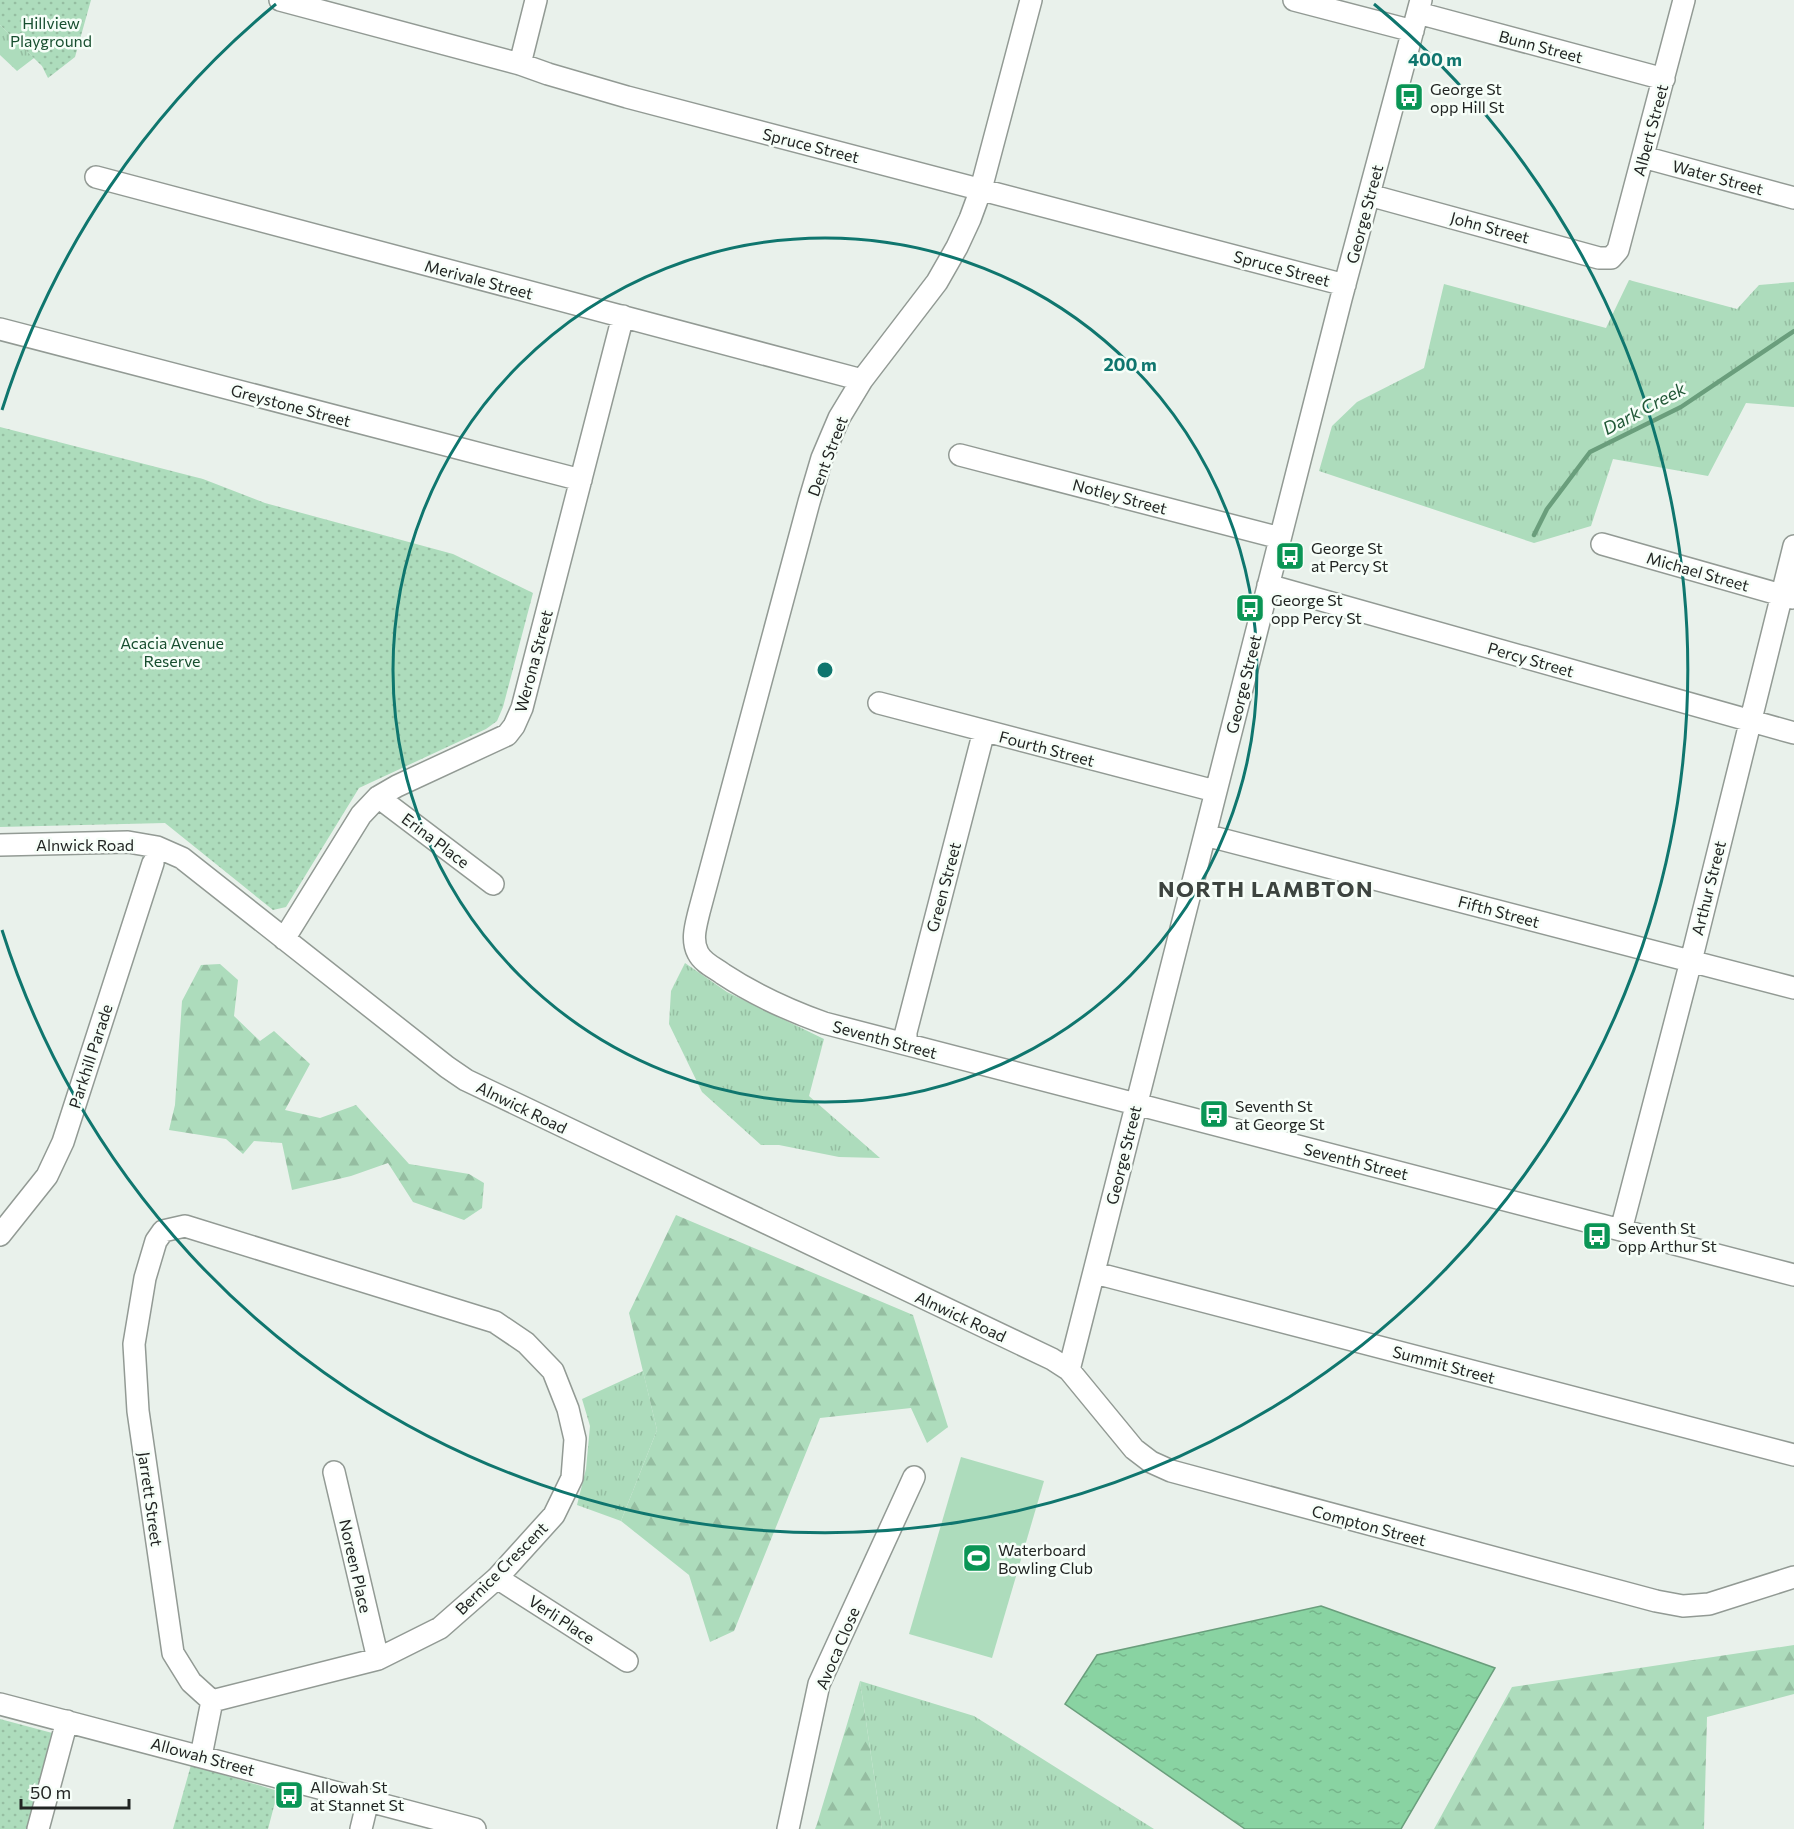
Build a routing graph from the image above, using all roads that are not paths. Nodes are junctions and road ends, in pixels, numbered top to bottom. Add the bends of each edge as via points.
1 (279, 0) edge
2 (536, 0) edge
3 (1031, 0) edge
4 (1294, 0) edge
5 (1684, 0) edge
6 (1417, 15) edge
7 (520, 64) junction
8 (1664, 79) junction
9 (1643, 157) junction
10 (96, 177) dead end
11 (981, 189) junction
12 (1369, 195) junction
13 (1794, 198) edge
14 (1611, 258) joint
15 (1345, 285) junction
16 (622, 316) junction
17 (0, 329) edge
18 (862, 380) junction
19 (960, 455) dead end
20 (581, 480) junction
21 (1280, 538) junction
22 (1602, 544) dead end
23 (1794, 546) edge
24 (1268, 585) junction
25 (1787, 596) edge
26 (879, 703) dead end
27 (1750, 721) junction
28 (984, 731) junction
29 (1794, 733) edge
30 (1215, 791) junction
31 (378, 797) junction
32 (1205, 835) junction
33 (0, 845) edge
34 (153, 863) dead end
35 (493, 884) dead end
36 (284, 939) junction
37 (695, 944) joint
38 (1691, 961) junction
39 (1794, 988) edge
40 (906, 1044) junction
41 (1135, 1104) junction
42 (1621, 1230) junction
43 (163, 1231) joint
44 (0, 1235) edge
45 (1095, 1273) junction
46 (1794, 1275) edge
47 (1069, 1370) junction
48 (1794, 1455) edge
49 (334, 1472) dead end
50 (914, 1477) dead end
51 (1794, 1577) edge
52 (497, 1578) junction
53 (378, 1659) junction
54 (627, 1661) dead end
55 (212, 1701) junction
56 (0, 1704) edge
57 (67, 1720) junction
58 (201, 1756) junction
59 (368, 1800) junction
60 (788, 1828) edge
61 (38, 1829) edge
62 (361, 1829) edge
63 (476, 1829) edge

1 - 7 street, Spruce Street
2 - 7 street
3 - 11 street, Dent Street
4 - 6 street, Bunn Street
5 - 8 street, Albert Street
6 - 8 street, Bunn Street
6 - 12 street, George Street
7 - 11 street, Spruce Street via 627,98
8 - 9 street, Albert Street
9 - 13 street, Water Street
9 - 14 street, Albert Street via 1618,250
10 - 16 street, Merivale Street
11 - 15 street, Spruce Street
11 - 18 street, Dent Street via 957,248 937,282
12 - 14 street, John Street via 1599,258
12 - 15 street, George Street
15 - 21 street, George Street
16 - 18 street, Merivale Street
16 - 20 street, Werona Street
17 - 20 street, Greystone Street
18 - 37 street, Dent Street via 835,428 808,502 699,912
19 - 21 street, Notley Street
20 - 31 street, Werona Street via 514,726 507,735
21 - 24 street, George Street
22 - 25 street, Michael Street
23 - 25 street, Arthur Street
24 - 27 street, Percy Street
24 - 30 street, George Street
25 - 27 street, Arthur Street
26 - 28 street, Fourth Street
27 - 29 street, Percy Street
27 - 38 street, Arthur Street
28 - 30 street, Fourth Street
28 - 40 street, Green Street
30 - 32 street, George Street
31 - 35 street, Erina Place
31 - 36 street, Werona Street via 361,815
32 - 38 street, Fifth Street
32 - 41 street, George Street
33 - 36 street, Alnwick Road via 128,842 157,847 182,858
34 - 44 street, Parkhill Parade via 63,1142 47,1176
36 - 47 street, Alnwick Road via 466,1080
37 - 40 street, Seventh Street via 705,962 788,1010
38 - 39 street, Fifth Street
38 - 42 street, Arthur Street
40 - 41 street, Seventh Street
41 - 42 street, Seventh Street
41 - 45 street, George Street
42 - 46 street, Seventh Street
43 - 52 street, Bernice Crescent via 185,1226 495,1322 526,1343 553,1371 575,1439 572,1478 554,1515
43 - 55 street, Jarrett Street via 145,1278 134,1344 138,1411 173,1653 191,1682
45 - 47 street, George Street
45 - 48 street, Summit Street
47 - 51 street, Compton Street via 1134,1449 1171,1471 1683,1606 1709,1604
49 - 53 street, Noreen Place
50 - 60 street, Avoca Close via 819,1684
52 - 53 street, Bernice Crescent via 440,1628
52 - 54 street, Verli Place
53 - 55 street, Bernice Crescent
55 - 58 street
56 - 57 street, Allowah Street
57 - 58 street, Allowah Street
57 - 61 street
58 - 59 street, Allowah Street
59 - 62 street
59 - 63 street, Allowah Street

